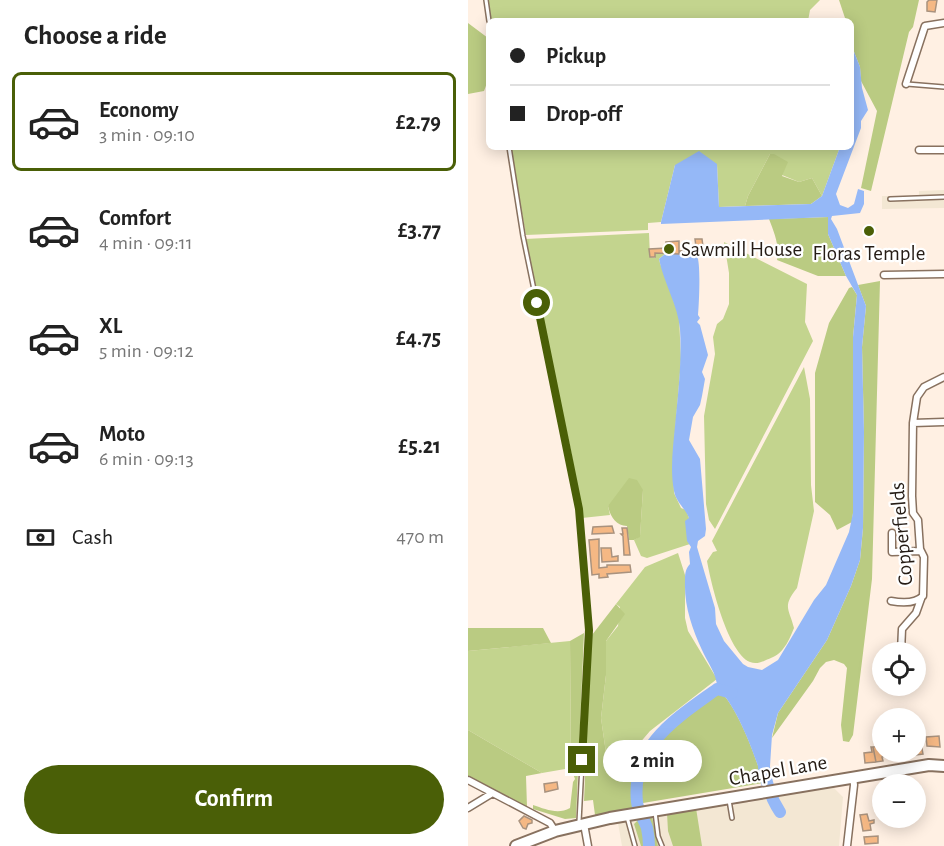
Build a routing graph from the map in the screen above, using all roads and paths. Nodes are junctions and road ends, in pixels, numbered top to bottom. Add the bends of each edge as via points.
1 (486, 0) edge
2 (489, 18) edge
3 (944, 22) edge
4 (906, 84) joint
5 (944, 87) edge
6 (509, 150) edge
7 (919, 150) dead end
8 (944, 150) edge
9 (944, 197) edge
10 (890, 199) dead end
11 (944, 274) edge
12 (884, 275) dead end
13 (944, 377) edge
14 (944, 422) edge
15 (913, 423) junction
16 (892, 533) dead end
17 (920, 551) junction
18 (921, 599) junction
19 (891, 602) dead end
20 (901, 642) edge
21 (944, 766) edge
22 (853, 777) junction
23 (468, 780) edge
24 (491, 794) junction
25 (729, 798) junction
26 (468, 808) edge
27 (655, 811) junction
28 (627, 815) junction
29 (732, 818) dead end
30 (581, 824) junction
31 (555, 831) junction
32 (516, 846) edge
33 (588, 846) edge
34 (635, 846) edge
35 (662, 846) edge
36 (847, 846) edge

1 - 2 lane
3 - 4 street via 925,26
4 - 5 lane
6 - 30 lane via 579,509 589,630
7 - 8 street
9 - 10 lane
11 - 12 street
13 - 15 street, Copperfields via 924,387 916,397
14 - 15 street
15 - 17 street, Copperfields via 912,496
16 - 17 street via 892,552
17 - 18 street, Copperfields via 924,557
18 - 19 street, Copperfields
18 - 20 street via 916,613 902,629
21 - 22 highway, Chapel Lane
22 - 25 highway, Chapel Lane
22 - 36 street
23 - 24 street
24 - 26 street
24 - 31 street via 550,823
25 - 27 highway, Chapel Lane
25 - 29 lane
27 - 28 highway, Chapel Lane
27 - 35 lane
28 - 30 highway, Chapel Lane
28 - 34 lane
30 - 31 highway, Chapel Lane
30 - 33 street
31 - 32 highway, Chapel Lane

